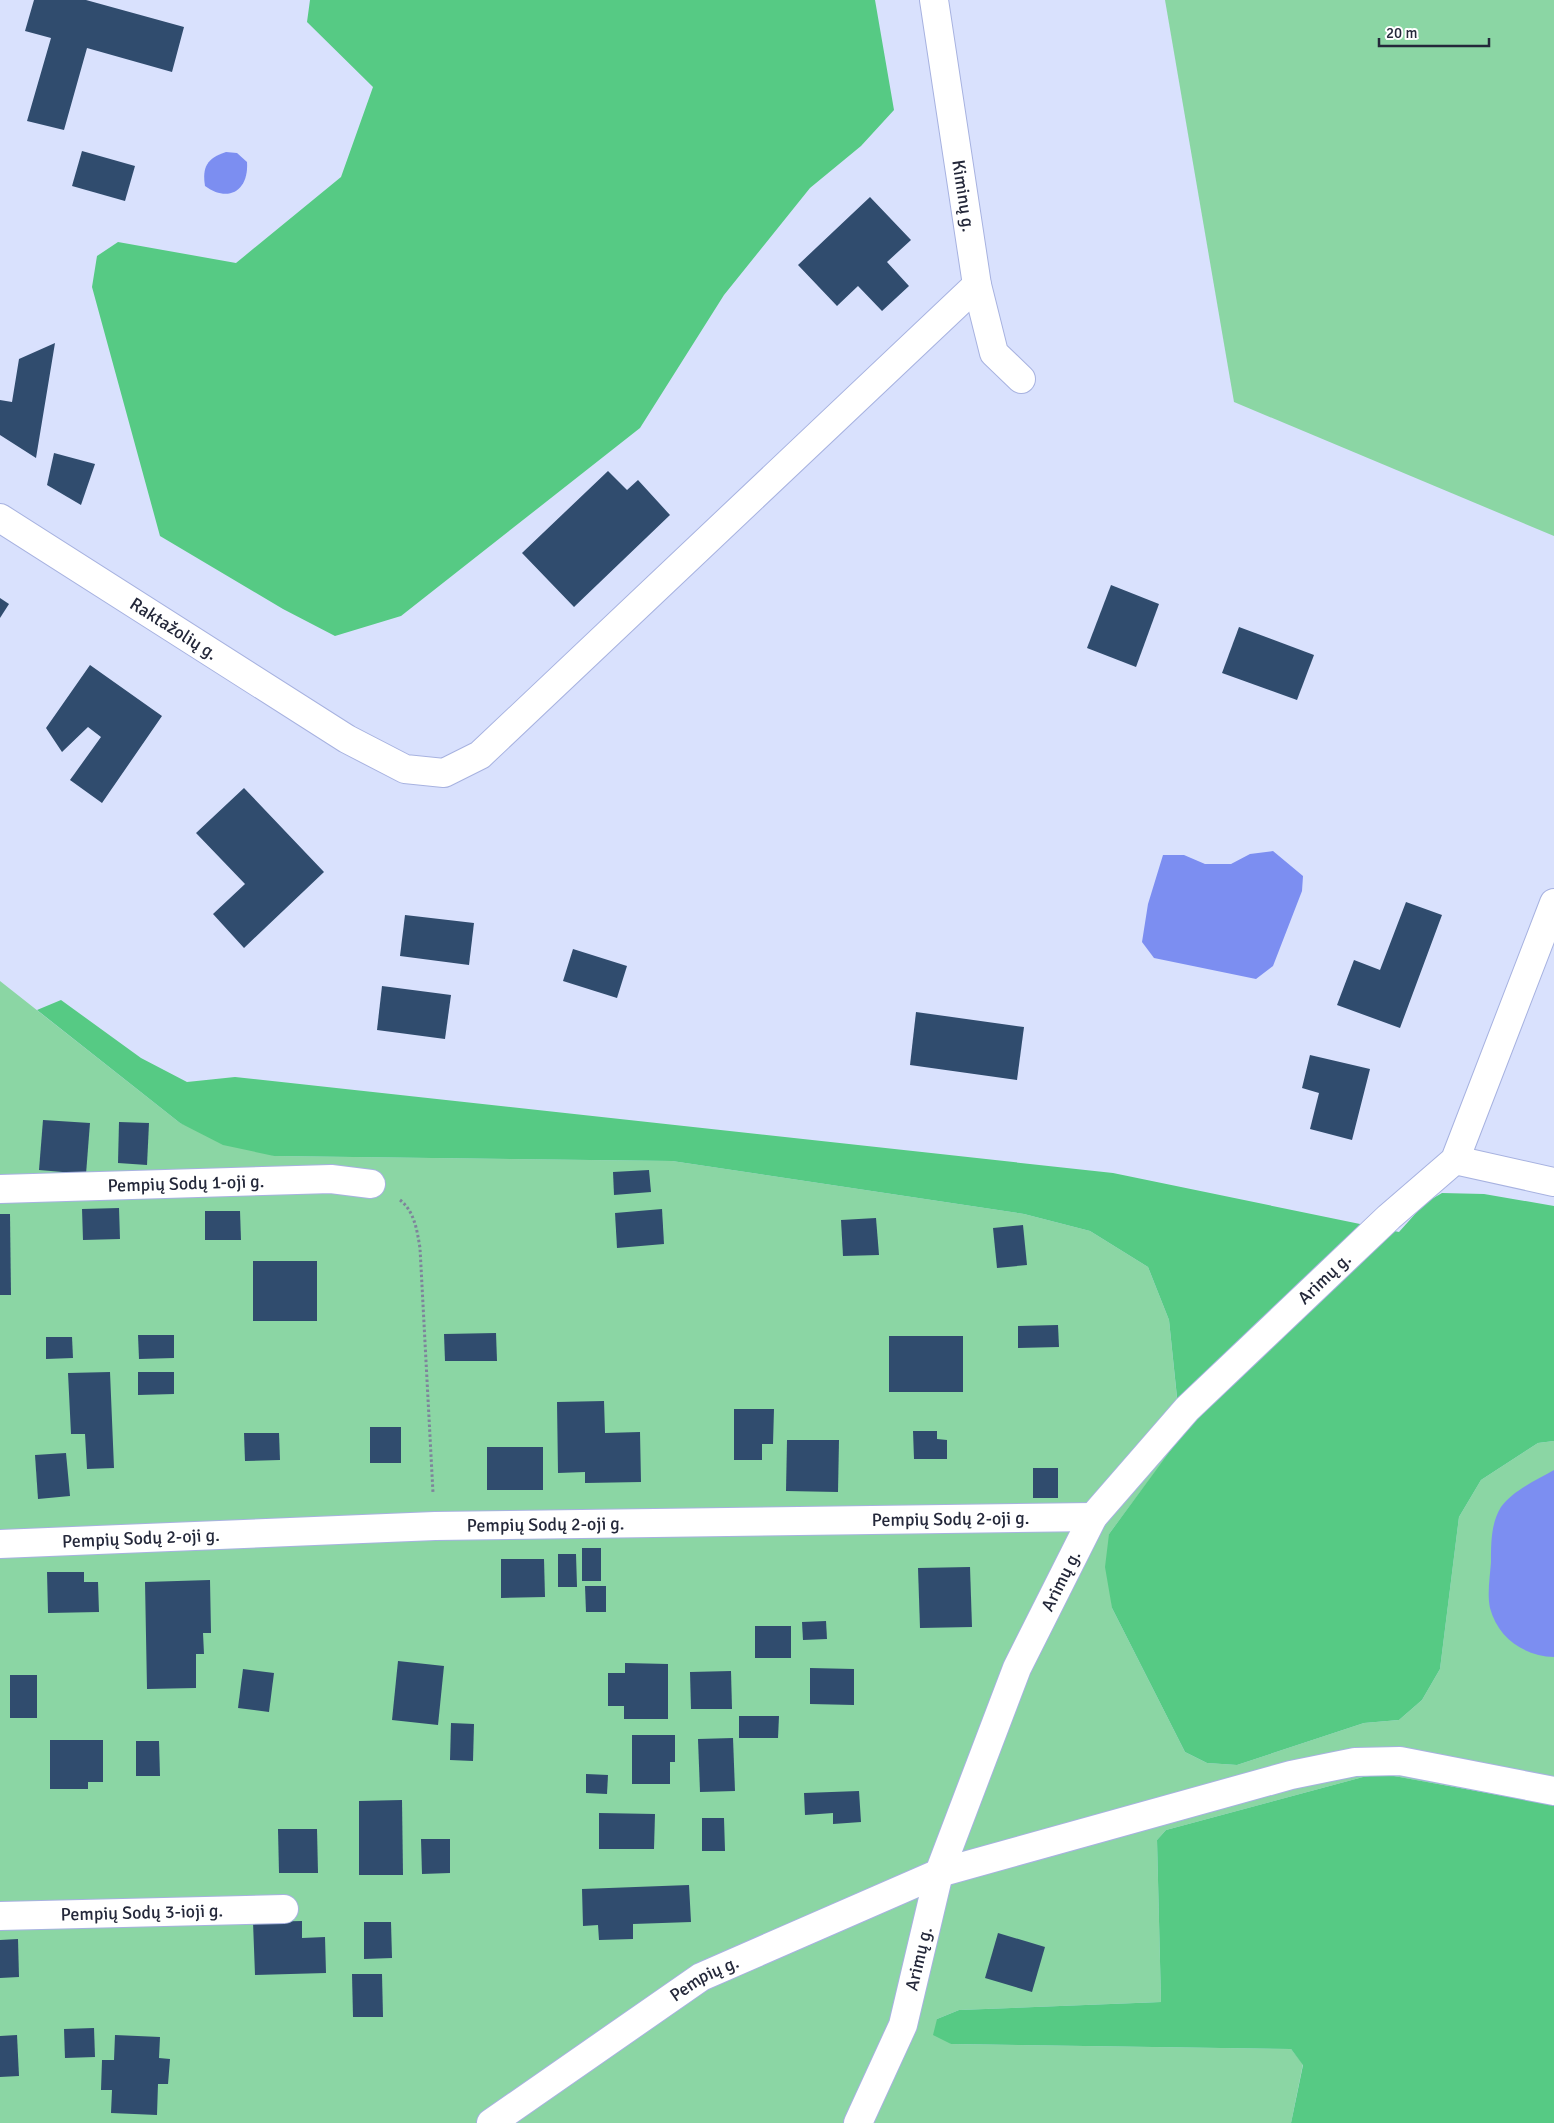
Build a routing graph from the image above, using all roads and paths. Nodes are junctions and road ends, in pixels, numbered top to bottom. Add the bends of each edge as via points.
1 (934, 0) edge
2 (977, 285) junction
3 (1021, 379) dead end
4 (0, 518) edge
5 (1554, 902) edge
6 (1455, 1160) junction
7 (1554, 1182) edge
8 (371, 1184) joint
9 (0, 1189) edge
10 (1092, 1516) junction
11 (435, 1526) junction
12 (0, 1544) edge
13 (1554, 1791) edge
14 (940, 1874) junction
15 (284, 1909) dead end
16 (0, 1916) edge
17 (491, 2123) edge
18 (858, 2123) edge

1 - 2 street, Kiminų g.
2 - 3 street, Kiminų g. via 994,353
2 - 4 street, Raktažolių g. via 480,755 444,773 404,769 347,739
5 - 6 street, Arimų g.
6 - 7 street
6 - 10 street, Arimų g. via 1389,1217 1187,1408
8 - 9 street, Pempių Sodų 1-oji g. via 331,1179
8 - 11 path via 391,1193 406,1205 416,1222
10 - 11 street, Pempių Sodų 2-oji g.
10 - 14 street, Arimų g. via 1017,1668
11 - 12 street, Pempių Sodų 2-oji g.
13 - 14 street, Pempių g. via 1400,1761 1355,1762 1291,1775
14 - 17 street, Pempių g. via 701,1977
14 - 18 street, Arimų g. via 903,2025
15 - 16 street, Pempių Sodų 3-ioji g.

